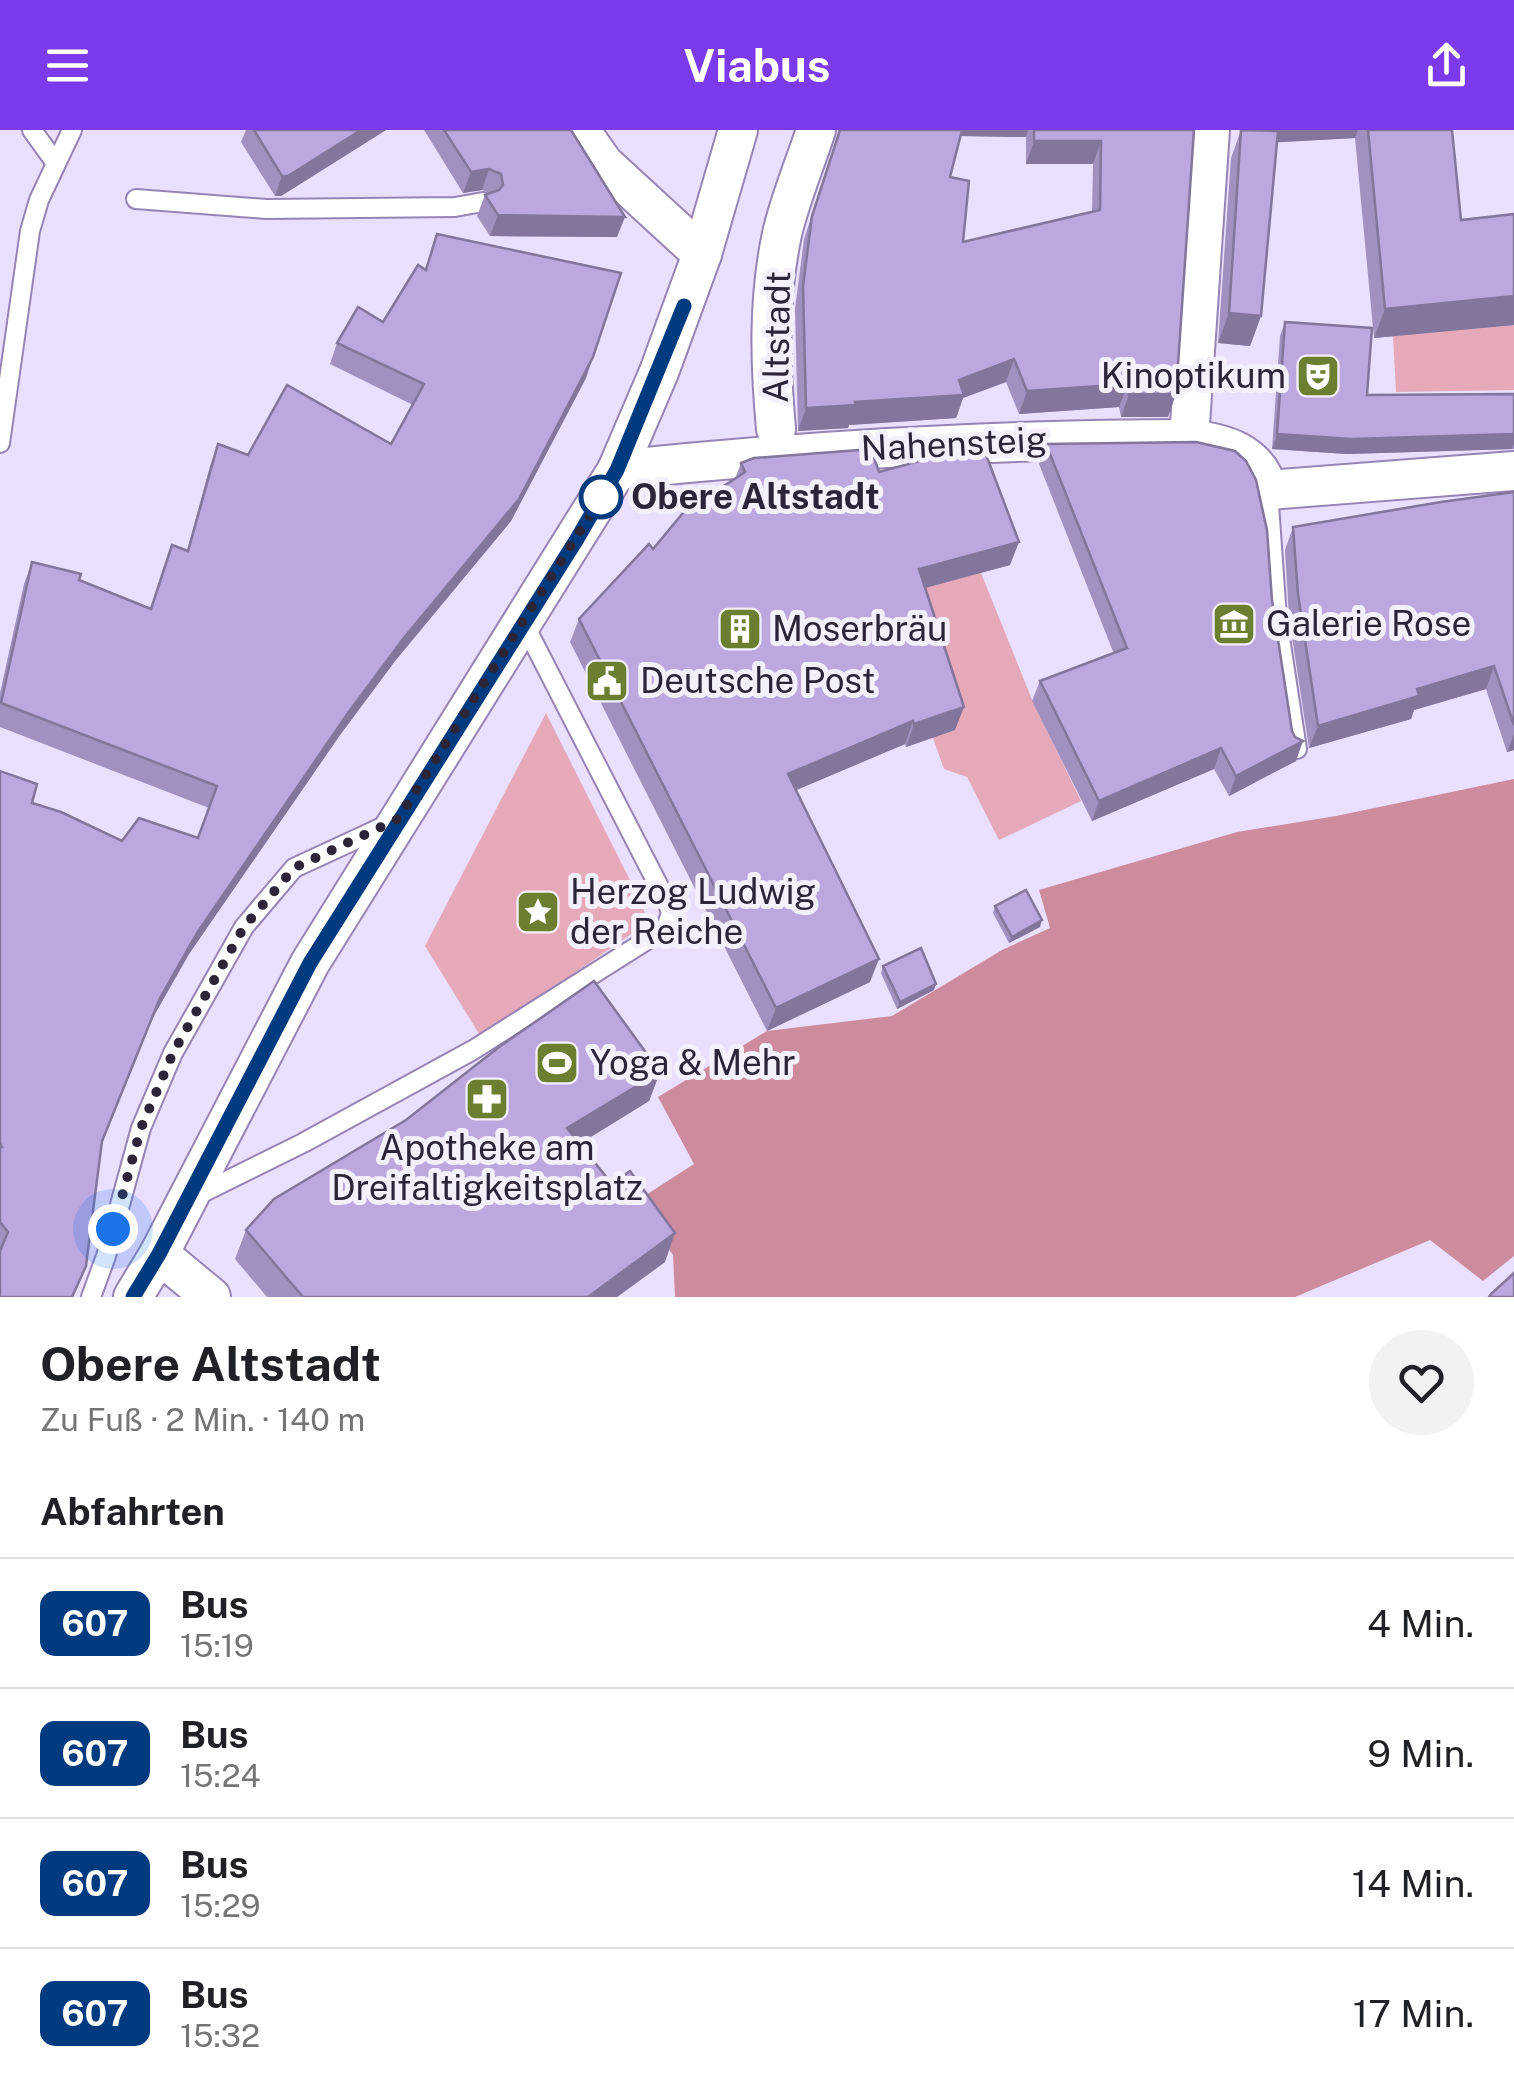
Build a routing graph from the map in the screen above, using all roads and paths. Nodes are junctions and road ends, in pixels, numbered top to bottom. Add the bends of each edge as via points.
1 (32, 130) edge
2 (72, 130) edge
3 (580, 130) edge
4 (738, 130) edge
5 (816, 130) edge
6 (1210, 130) edge
7 (55, 162) junction
8 (136, 199) dead end
9 (483, 202) edge
10 (702, 254) junction
11 (776, 430) dead end
12 (1189, 439) junction
13 (0, 443) edge
14 (617, 470) junction
15 (1514, 471) edge
16 (1268, 490) junction
17 (524, 624) junction
18 (1297, 748) edge
19 (404, 809) junction
20 (187, 1200) junction
21 (159, 1254) junction
22 (91, 1297) edge
23 (133, 1297) edge
24 (211, 1297) edge

1 - 7 lane
2 - 7 lane
3 - 10 street via 591,169
4 - 10 street
5 - 11 street, Altstadt via 783,230 772,291
6 - 12 street
7 - 13 lane via 26,254
8 - 9 lane via 266,209
10 - 14 street
12 - 14 street, Nahensteig via 819,450
12 - 16 street, Nahensteig via 1247,456 1263,472
14 - 17 street
15 - 16 street
16 - 18 lane via 1277,618
17 - 19 street
17 - 20 lane via 668,904 666,928 474,1050
19 - 20 street via 310,963
19 - 22 lane via 294,868 244,927 173,1053 141,1128
20 - 21 street
21 - 23 street
21 - 24 street

